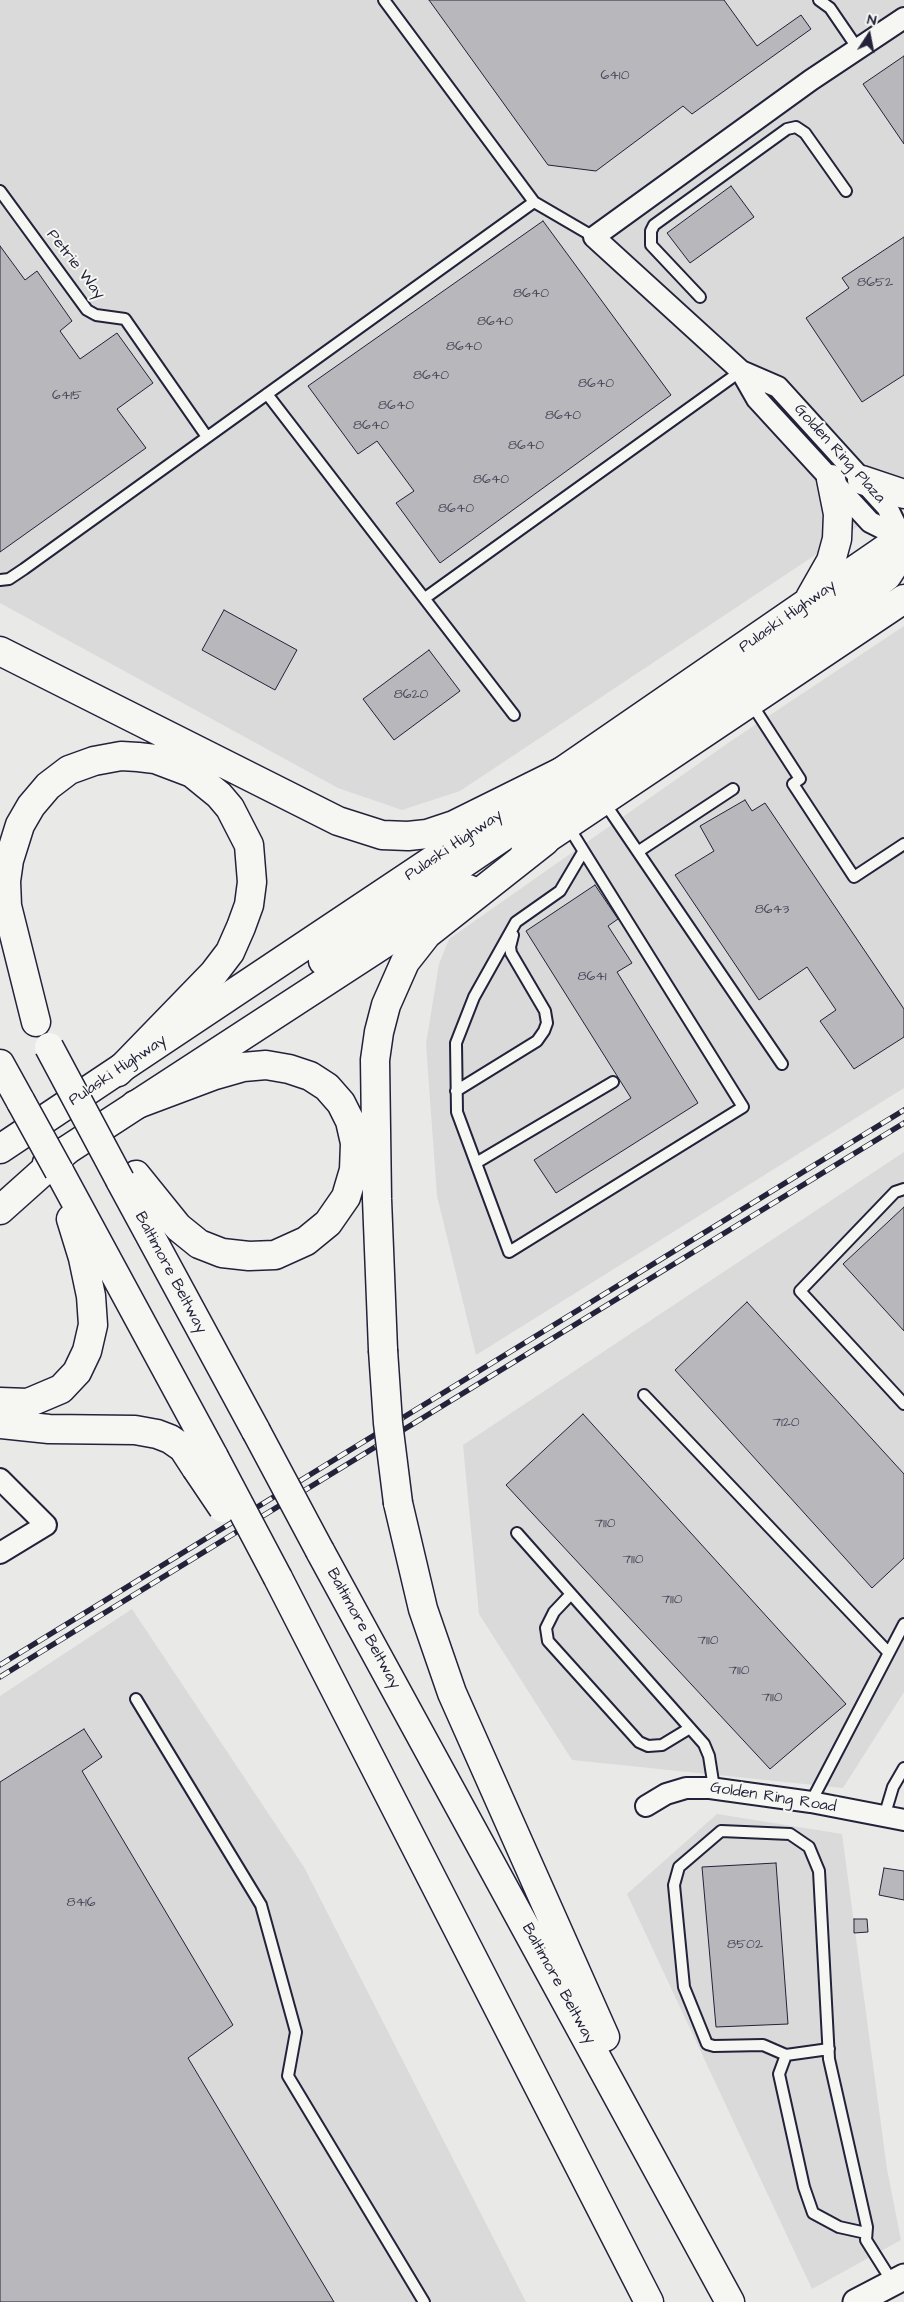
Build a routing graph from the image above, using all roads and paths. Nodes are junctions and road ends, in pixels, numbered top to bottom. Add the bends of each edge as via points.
1 (384, 0) edge
2 (819, 0) edge
3 (904, 18) edge
4 (858, 48) junction
5 (0, 191) edge
6 (846, 191) dead end
7 (534, 202) junction
8 (594, 237) junction
9 (700, 297) dead end
10 (741, 370) junction
11 (267, 394) junction
12 (207, 437) junction
13 (831, 479) junction
14 (862, 480) junction
15 (904, 494) edge
16 (903, 538) edge
17 (0, 580) edge
18 (424, 598) junction
19 (904, 599) edge
20 (805, 605) junction
21 (0, 652) edge
22 (751, 702) junction
23 (514, 715) dead end
24 (567, 769) junction
25 (733, 789) dead end
26 (604, 801) junction
27 (567, 826) junction
28 (545, 841) junction
29 (904, 844) edge
30 (639, 851) junction
31 (583, 852) junction
32 (516, 922) junction
33 (0, 954) edge
34 (36, 1022) junction
35 (239, 1038) junction
36 (782, 1064) dead end
37 (118, 1072) junction
38 (6, 1081) edge
39 (613, 1082) dead end
40 (456, 1090) junction
41 (135, 1106) junction
42 (0, 1149) edge
43 (62, 1161) junction
44 (476, 1163) junction
45 (128, 1177) junction
46 (904, 1189) edge
47 (0, 1194) edge
48 (0, 1210) edge
49 (74, 1212) junction
50 (644, 1395) dead end
51 (0, 1402) edge
52 (904, 1404) edge
53 (0, 1424) edge
54 (205, 1462) junction
55 (0, 1479) edge
56 (517, 1533) dead end
57 (0, 1553) edge
58 (571, 1594) junction
59 (904, 1624) edge
60 (888, 1652) junction
61 (136, 1698) dead end
62 (690, 1728) junction
63 (904, 1767) edge
64 (714, 1788) junction
65 (811, 1802) junction
66 (646, 1806) dead end
67 (884, 1816) junction
68 (904, 1820) edge
69 (829, 2049) junction
70 (786, 2055) junction
71 (866, 2233) junction
72 (703, 2249) junction
73 (898, 2280) edge
74 (424, 2302) edge
75 (649, 2302) edge
76 (730, 2302) edge
77 (856, 2302) edge

1 - 7 lane
2 - 4 lane via 830,8
3 - 4 street
4 - 8 street
5 - 12 lane, Petrie Way via 87,310 96,315 125,319
6 - 9 lane via 805,133 796,127 787,129 654,225 651,245
7 - 8 lane
7 - 11 lane
8 - 10 street, Golden Ring Plaza
10 - 13 street, Golden Ring Plaza via 757,400
10 - 14 street, Golden Ring Plaza via 778,387
10 - 18 lane
11 - 12 lane
11 - 18 lane
12 - 17 lane via 10,579
13 - 16 street, Golden Ring Plaza via 870,522
13 - 20 highway via 838,514 837,539 831,561
14 - 15 highway
14 - 16 street, Golden Ring Plaza via 887,507
16 - 20 highway, Pulaski Highway
16 - 35 highway via 896,562 887,576 323,961
18 - 23 lane
19 - 22 highway
20 - 24 highway, Pulaski Highway
21 - 24 highway via 338,821 382,835 427,834
22 - 26 highway
22 - 29 lane via 800,779 793,784 854,877
24 - 37 highway, Pulaski Highway
25 - 30 lane
26 - 27 highway
26 - 30 lane
27 - 28 highway
27 - 31 lane
28 - 35 highway
28 - 72 highway, bridge via 427,934 405,962 386,1005 375,1060 377,1199 388,1423 398,1503 423,1609 452,1693
30 - 36 lane
31 - 32 lane via 560,892
31 - 44 lane via 743,1107 509,1252
32 - 40 lane via 474,997 456,1043
32 - 40 lane via 511,953 545,1011 547,1023 538,1041
33 - 34 highway, Baltimore Beltway
34 - 37 highway via 6,898 9,860 20,825 31,806 48,786 69,770 94,761 121,756 155,759 192,773 230,808 246,838 252,862 249,905 230,952 214,973
34 - 45 highway, Baltimore Beltway, bridge via 84,1108
35 - 41 highway
37 - 42 highway, Pulaski Highway
38 - 43 highway, bridge
39 - 44 lane
40 - 44 lane via 457,1112
41 - 43 highway
41 - 45 highway via 243,1067 266,1065 289,1069 310,1076 327,1087 336,1098 350,1121 355,1143 354,1170 346,1197 328,1223 306,1241 275,1255 249,1256 222,1253 199,1244
43 - 47 highway
43 - 48 highway
43 - 49 highway
45 - 72 highway, Baltimore Beltway, bridge via 320,1552
46 - 52 lane via 895,1192 800,1291
49 - 51 highway via 91,1296 93,1325 88,1351 77,1372 61,1388 28,1403
49 - 54 highway
50 - 60 lane
53 - 54 highway via 49,1430 135,1430 157,1434
54 - 75 highway, bridge via 300,1621
55 - 57 street via 46,1526
56 - 58 lane
58 - 62 lane
58 - 62 lane via 554,1612 546,1628 548,1641 640,1742 648,1746 662,1745
59 - 60 lane
60 - 65 lane
61 - 74 lane via 261,1905 296,2032 288,2076
62 - 64 lane via 704,1744 709,1756
63 - 67 lane via 893,1787
64 - 65 street, Golden Ring Road
64 - 66 street, Golden Ring Road via 686,1788 666,1794
65 - 67 street, Golden Ring Road
67 - 68 street, Golden Ring Road
69 - 70 lane
69 - 70 lane via 818,1871 809,1847 790,1834 721,1831 679,1867 674,1885 684,1987 707,2044 763,2045
69 - 71 lane
70 - 71 lane via 779,2074 804,2188 813,2213 838,2227
71 - 73 lane via 866,2240
72 - 76 highway, Baltimore Beltway
73 - 77 street

